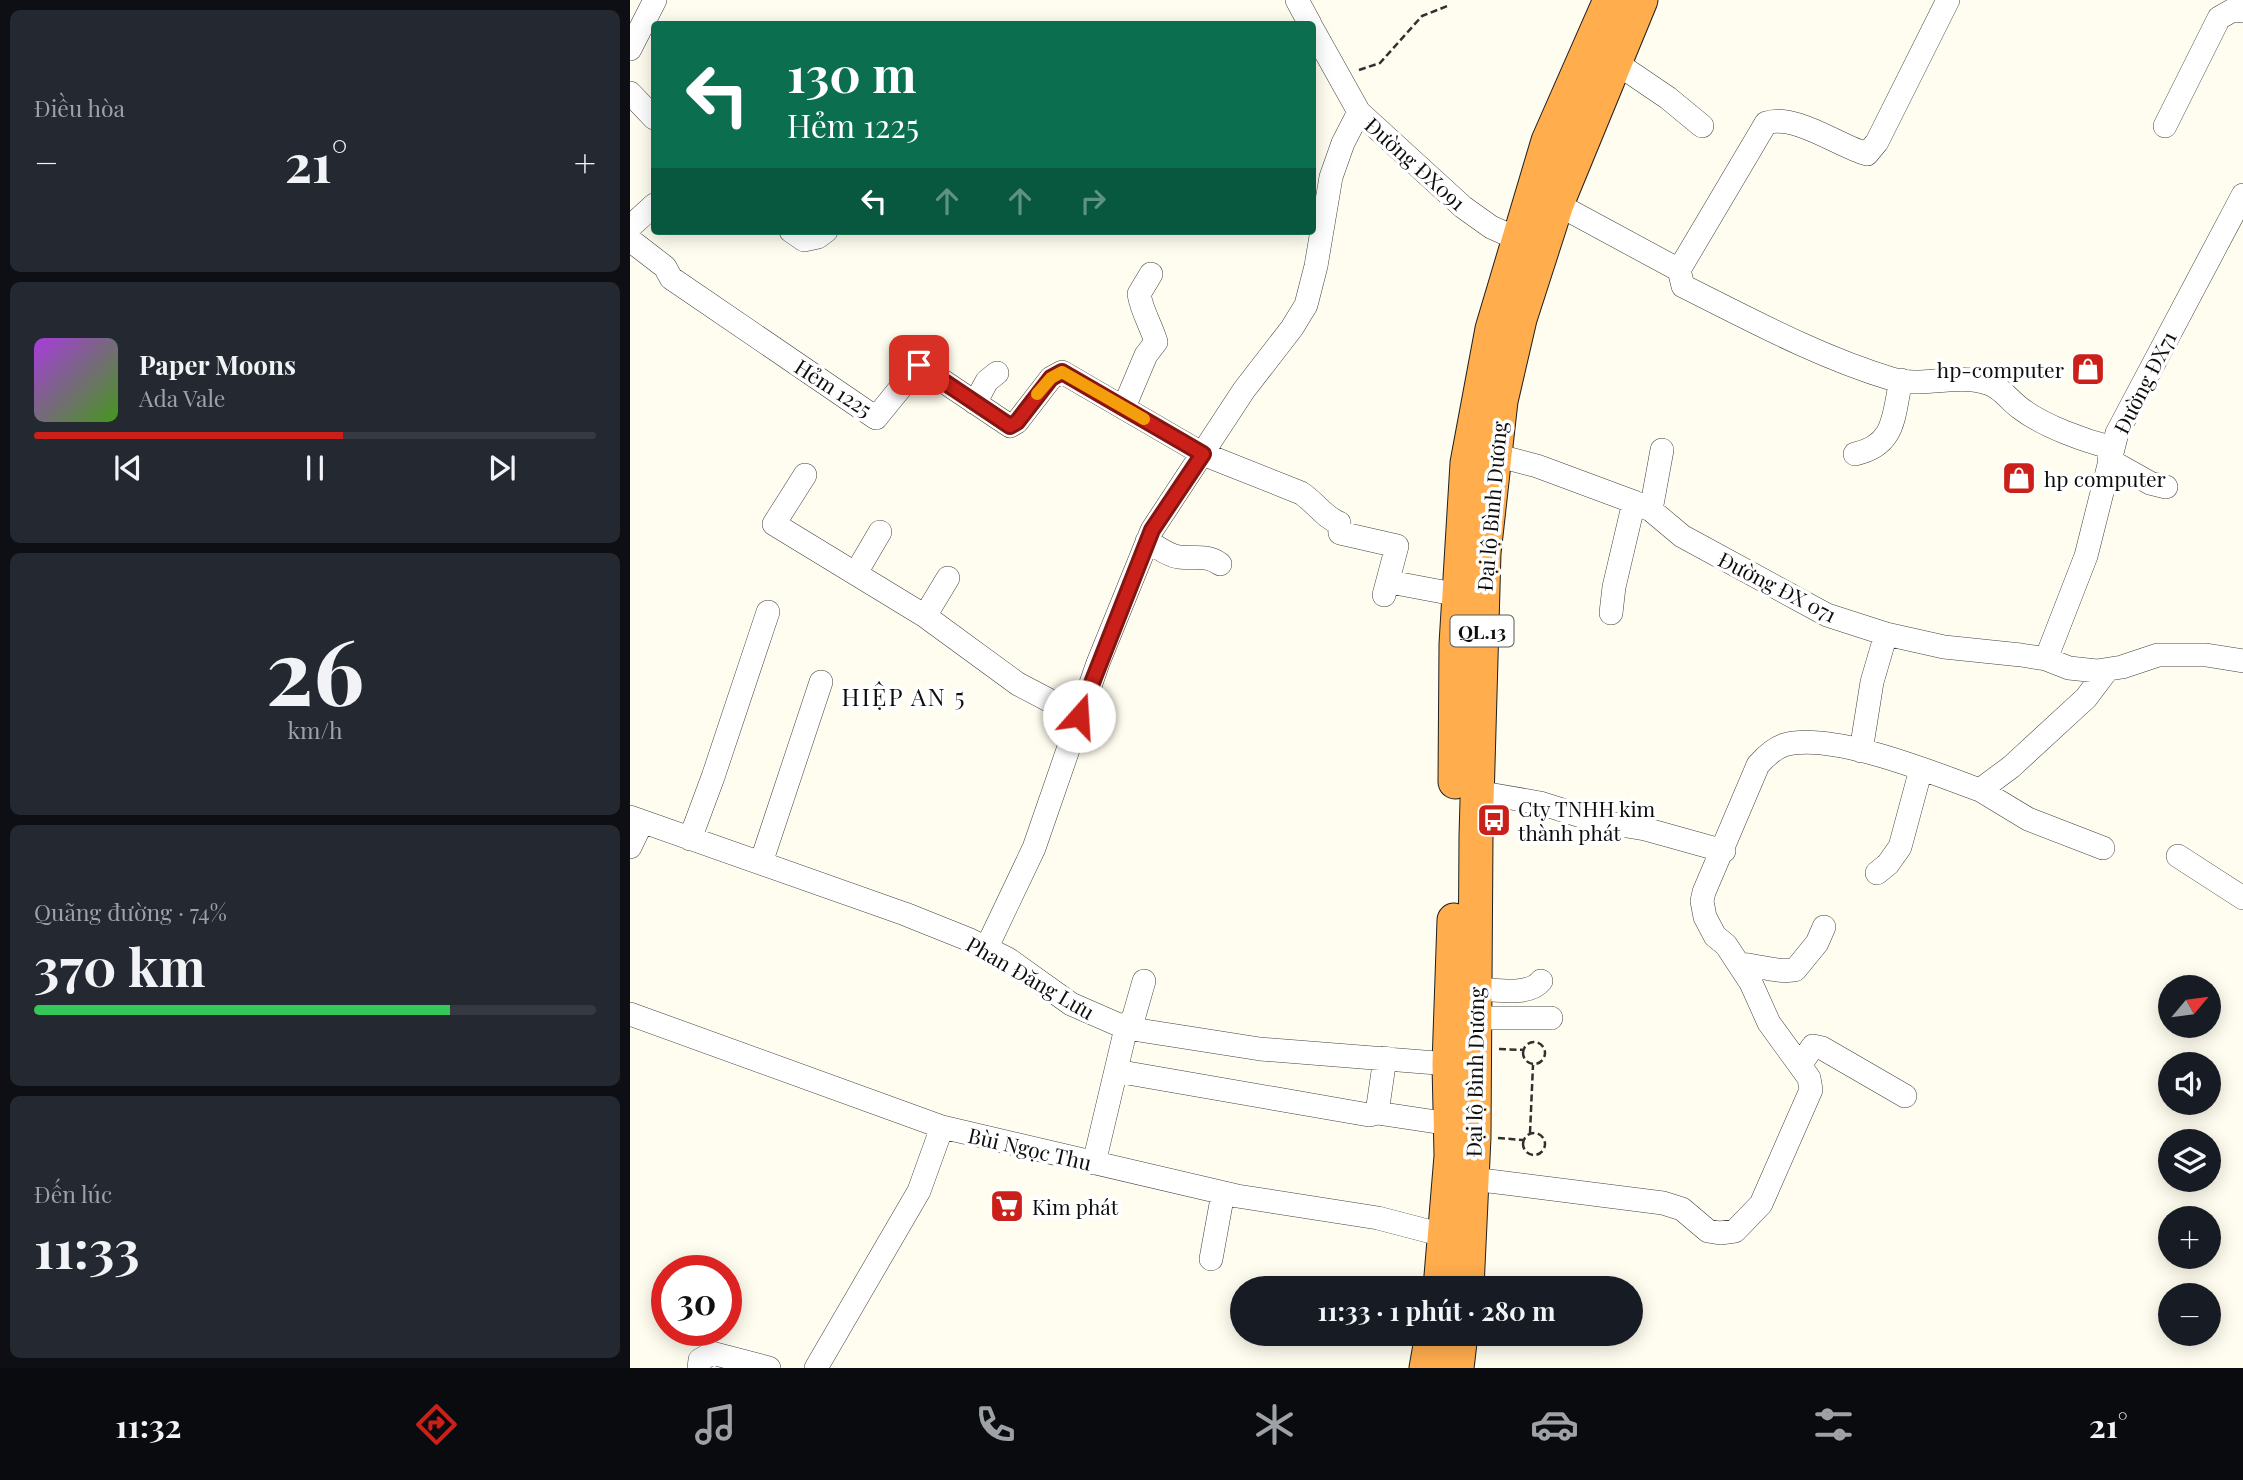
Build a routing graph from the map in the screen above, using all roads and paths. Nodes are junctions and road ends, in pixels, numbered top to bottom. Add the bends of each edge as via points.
1 (655, 0) edge
2 (1297, 0) edge
3 (1610, 0) edge
4 (1641, 0) edge
5 (1948, 0) edge
6 (1450, 5) dead end
7 (2243, 11) edge
8 (1308, 21) edge
9 (1316, 35) edge
10 (630, 49) edge
11 (1615, 62) junction
12 (1343, 84) junction
13 (630, 93) edge
14 (1359, 112) junction
15 (651, 115) edge
16 (1702, 126) dead end
17 (2165, 126) dead end
18 (2243, 195) edge
19 (1556, 204) junction
20 (651, 208) edge
21 (630, 228) edge
22 (797, 235) edge
23 (821, 235) edge
24 (630, 240) edge
25 (1520, 240) junction
26 (1679, 270) junction
27 (1151, 274) dead end
28 (998, 373) dead end
29 (1901, 380) junction
30 (975, 403) junction
31 (1124, 407) junction
32 (1662, 450) dead end
33 (1203, 454) junction
34 (1495, 454) junction
35 (1855, 454) dead end
36 (2111, 454) junction
37 (805, 475) dead end
38 (2166, 487) dead end
39 (1643, 506) junction
40 (880, 532) dead end
41 (1147, 541) junction
42 (1220, 564) dead end
43 (856, 573) junction
44 (948, 578) dead end
45 (1459, 595) junction
46 (768, 612) dead end
47 (1611, 613) dead end
48 (925, 616) junction
49 (1886, 634) junction
50 (2046, 659) junction
51 (2243, 662) edge
52 (2107, 670) junction
53 (821, 682) dead end
54 (1079, 716) junction
55 (1861, 751) junction
56 (1921, 769) junction
57 (1980, 790) junction
58 (1477, 792) junction
59 (636, 820) edge
60 (690, 839) junction
61 (630, 847) edge
62 (2103, 848) dead end
63 (1724, 851) junction
64 (2179, 856) dead end
65 (761, 863) junction
66 (1877, 873) dead end
67 (2243, 898) edge
68 (1824, 927) dead end
69 (986, 949) junction
70 (1738, 964) junction
71 (1144, 981) dead end
72 (1541, 981) dead end
73 (1476, 1003) junction
74 (630, 1014) edge
75 (1551, 1018) dead end
76 (1126, 1028) junction
77 (1385, 1058) junction
78 (1449, 1064) junction
79 (1533, 1065) junction
80 (1801, 1065) junction
81 (1116, 1071) junction
82 (1905, 1096) dead end
83 (1377, 1113) junction
84 (1450, 1124) junction
85 (942, 1127) junction
86 (1530, 1133) junction
87 (1094, 1163) junction
88 (1473, 1179) junction
89 (1223, 1193) junction
90 (1443, 1235) junction
91 (1211, 1259) dead end
92 (1441, 1276) edge
93 (1468, 1276) edge
94 (1430, 1346) edge
95 (1460, 1346) edge
96 (699, 1368) edge
97 (769, 1368) edge
98 (816, 1368) edge
99 (1426, 1368) edge
100 (1457, 1368) edge

1 - 10 street
2 - 8 street, Đường ĐX091
3 - 25 highway, Đại lộ Bình Dương / QL.13 via 1548,141
4 - 11 highway, Đại lộ Bình Dương / QL.13
5 - 26 street via 1867,155 1803,126 1775,120 1766,123
6 - 12 path via 1422,16 1380,63 1360,69
7 - 17 street via 2233,10 2219,18
9 - 12 street, Đường ĐX091
11 - 16 street
11 - 19 highway, Đại lộ Bình Dương / QL.13
12 - 14 street, Đường ĐX091
13 - 15 street
14 - 25 street, Đường ĐX091 via 1463,207
14 - 33 street via 1331,177 1306,305
18 - 36 street, Đường ĐX71 via 2117,433
19 - 26 street
19 - 34 highway, Đại lộ Bình Dương / QL.13 via 1520,318 1501,401
20 - 21 street
22 - 23 street via 804,240
24 - 30 street, Hẻm 1225 via 665,267 671,278 876,418 919,365
25 - 45 highway, Đại lộ Bình Dương / QL.13 via 1492,329 1467,463
26 - 29 street via 1683,286 1797,343
27 - 31 street via 1139,295 1156,342
28 - 30 street via 987,381
29 - 35 street via 1889,434 1874,450
29 - 36 street via 1988,383 2021,409
30 - 31 street, Hẻm 1225 via 1010,426 1051,378 1062,372
31 - 33 street, Hẻm 1225
32 - 39 street
33 - 41 street
33 - 45 street, Hẻm 1225 via 1301,493 1339,523 1340,533 1398,545 1387,589
34 - 39 street, Đường ĐX 071
34 - 58 highway, Đại lộ Bình Dương / QL.13 via 1484,553
36 - 38 street via 2150,483
36 - 50 street, Đường ĐX71 via 2086,556
37 - 43 street via 774,524
39 - 47 street via 1614,587
39 - 49 street, Đường ĐX 071 via 1682,536 1827,615
40 - 43 street
41 - 42 street via 1178,558 1202,557
41 - 54 street
43 - 48 street
44 - 48 street
45 - 78 highway, Đại lộ Bình Dương / QL.13
46 - 60 street
48 - 54 street via 1018,684
49 - 50 street, Đường ĐX 071 via 1944,647
49 - 55 street via 1872,682
50 - 52 street, Đường ĐX 071 via 2069,668
51 - 52 street, Đường ĐX 071 via 2206,655 2158,655
52 - 57 street via 2086,698
53 - 65 street
54 - 69 street via 1034,848
55 - 56 street
55 - 63 street via 1799,744 1783,745 1767,754 1758,765
56 - 57 street
56 - 66 street via 1900,847
57 - 62 street via 2028,819
58 - 63 street via 1540,803
58 - 73 highway, Đại lộ Bình Dương / QL.13
59 - 60 street, Phan Đăng Lưu
59 - 61 street
60 - 65 street, Phan Đăng Lưu
63 - 70 street via 1702,901 1715,936
64 - 67 street
65 - 69 street, Phan Đăng Lưu via 905,914
68 - 70 street via 1795,970
69 - 76 street, Phan Đăng Lưu via 1071,1004
70 - 80 street via 1769,1023
71 - 76 street
72 - 73 street via 1532,988
73 - 75 street
73 - 88 highway, Đại lộ Bình Dương / QL.13
74 - 85 street, Bùi Ngọc Thu
76 - 77 street, Phan Đăng Lưu via 1260,1049
76 - 81 street
77 - 78 street, Phan Đăng Lưu
77 - 83 street
78 - 84 highway, Đại lộ Bình Dương / QL.13
79 - 79 path via 1543,1061 1546,1052 1536,1042 1524,1050 1525,1059
79 - 86 path
80 - 82 street via 1813,1046 1822,1048
80 - 88 street via 1810,1078 1811,1090 1761,1204 1735,1231 1708,1231 1682,1209 1663,1203
81 - 83 street
81 - 87 street
83 - 84 street
84 - 90 highway, Đại lộ Bình Dương / QL.13
85 - 87 street, Bùi Ngọc Thu
85 - 98 street via 919,1191
86 - 86 path via 1522,1145 1527,1154 1537,1155 1545,1143 1540,1134
87 - 89 street, Bùi Ngọc Thu
88 - 93 highway, Đại lộ Bình Dương / QL.13
89 - 90 street, Bùi Ngọc Thu via 1378,1218
89 - 91 street
90 - 92 highway, Đại lộ Bình Dương / QL.13
94 - 99 highway
95 - 100 highway
96 - 97 street via 700,1360 712,1353

